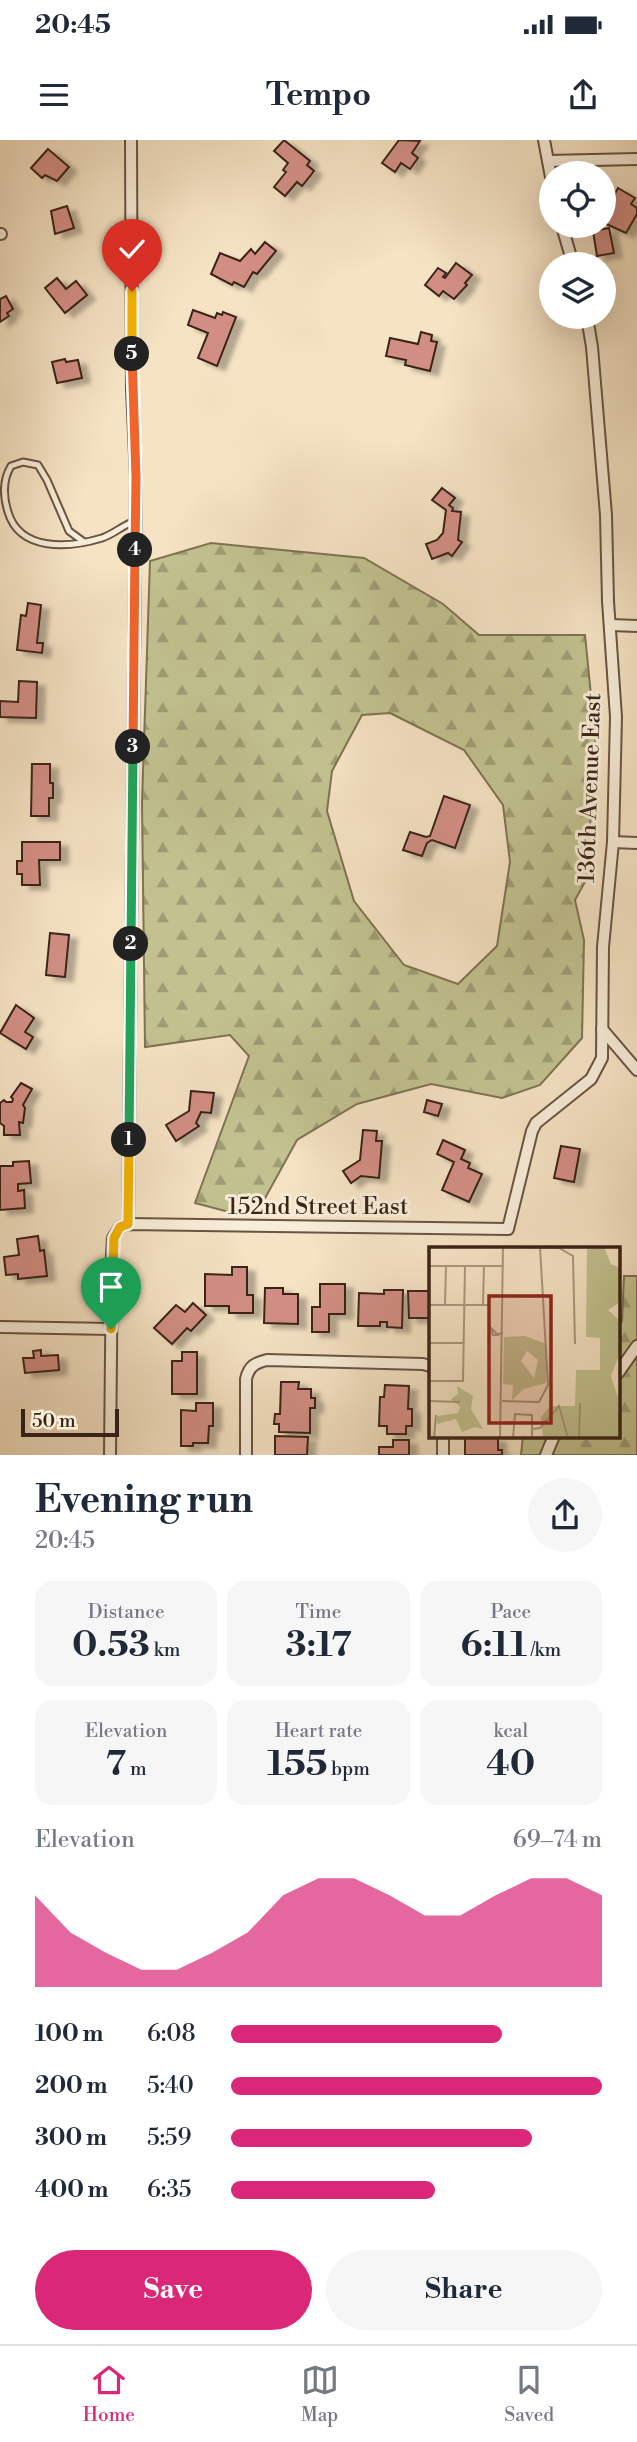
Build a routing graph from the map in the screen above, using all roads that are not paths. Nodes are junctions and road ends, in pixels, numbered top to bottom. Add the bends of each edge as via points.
1 (131, 140) edge
2 (544, 140) edge
3 (637, 159) edge
4 (548, 161) joint
5 (589, 329) edge
6 (135, 521) junction
7 (84, 542) junction
8 (611, 625) junction
9 (637, 626) edge
10 (613, 842) junction
11 (637, 843) edge
12 (603, 1029) junction
13 (637, 1070) edge
14 (128, 1224) junction
15 (508, 1229) joint
16 (0, 1328) edge
17 (111, 1329) junction
18 (637, 1346) edge
19 (429, 1366) edge
20 (620, 1370) edge
21 (443, 1437) edge
22 (554, 1437) edge
23 (110, 1455) edge
24 (246, 1455) edge
25 (443, 1455) edge
26 (546, 1455) edge

1 - 6 street
2 - 4 street
3 - 4 street
5 - 8 street, 136th Avenue East
6 - 7 lane via 104,538
6 - 14 street
7 - 7 lane via 40,543 20,534 4,495 4,477 11,466 23,462 38,466 69,531
8 - 9 street
8 - 10 street, 136th Avenue East via 616,717
10 - 11 street
10 - 12 street, 136th Avenue East
12 - 13 street
12 - 15 street, 136th Avenue East via 597,1071 532,1131
14 - 15 street, 152nd Street East
14 - 17 street via 120,1227 114,1238
16 - 17 street
17 - 23 street
18 - 20 street
19 - 24 street via 267,1360 250,1368
21 - 25 street
22 - 26 street

